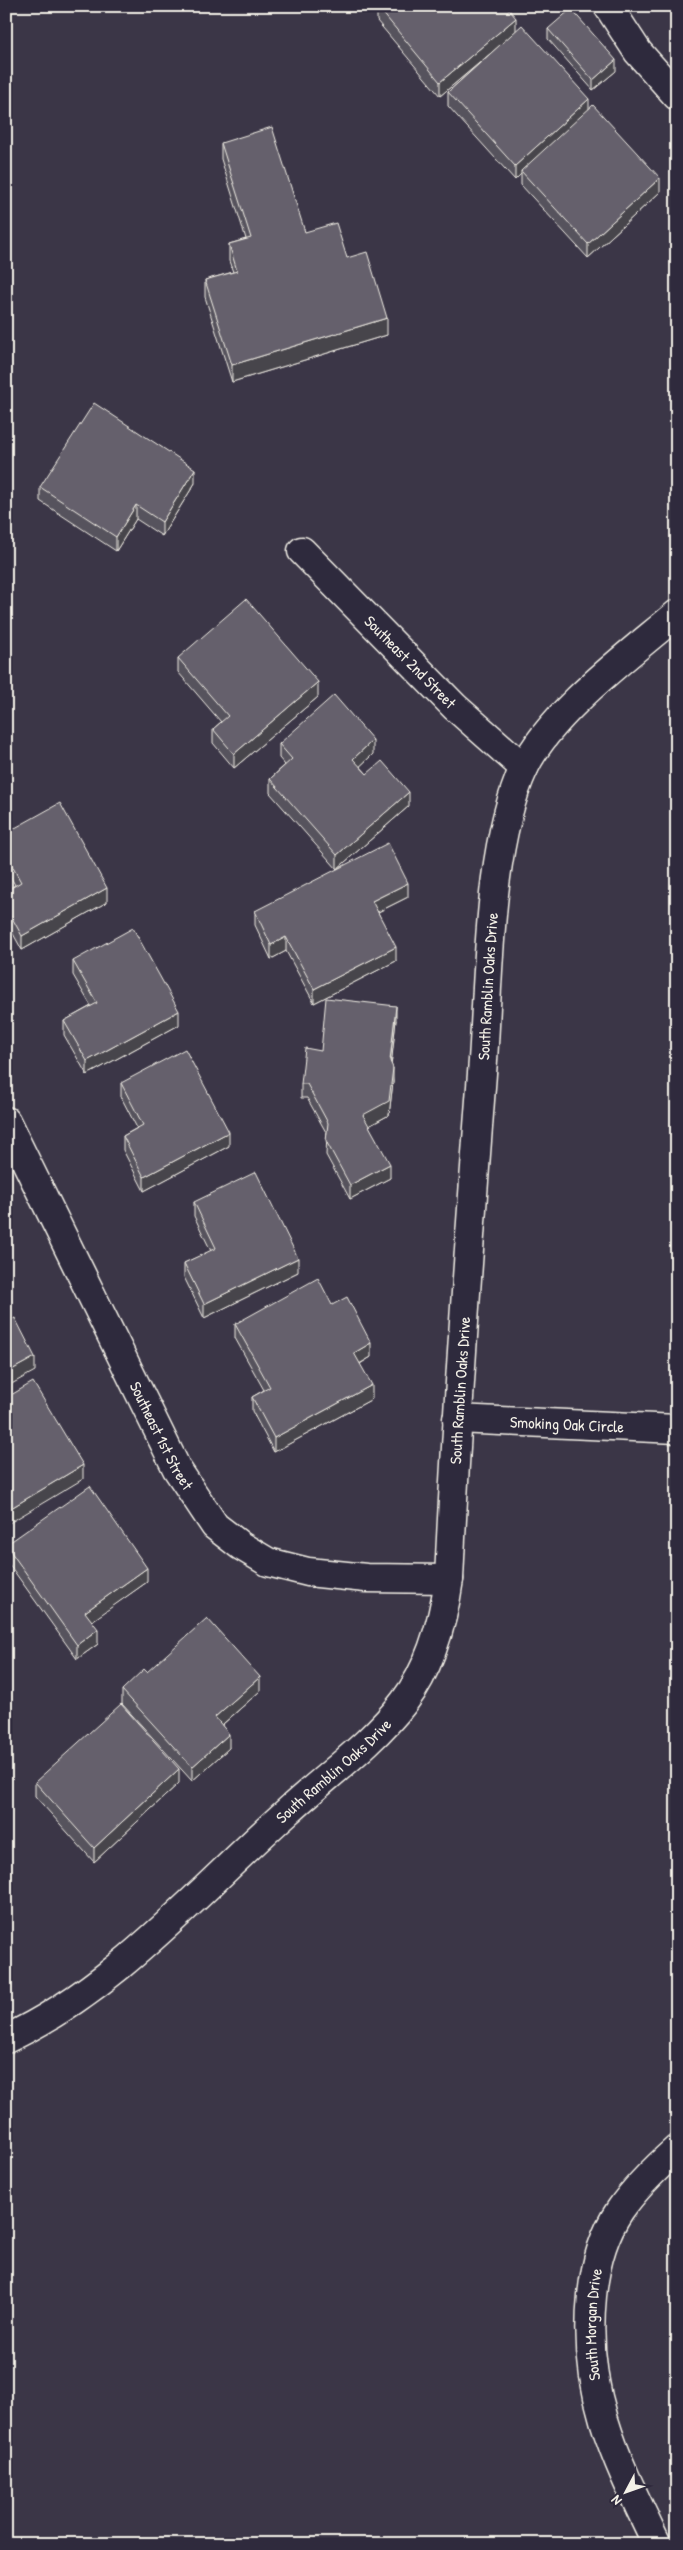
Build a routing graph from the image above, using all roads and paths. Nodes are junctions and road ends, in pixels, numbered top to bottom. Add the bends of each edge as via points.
1 (608, 6) edge
2 (677, 96) edge
3 (302, 551) dead end
4 (675, 619) edge
5 (524, 768) junction
6 (6, 1121) edge
7 (457, 1420) junction
8 (677, 1428) edge
9 (449, 1579) junction
10 (6, 2039) edge
11 (677, 2149) edge
12 (657, 2544) edge

1 - 2 street via 638,52
3 - 5 street, Southeast 2nd Street via 455,707
4 - 5 street, South Ramblin Oaks Drive via 572,706 544,738
5 - 7 street, South Ramblin Oaks Drive via 509,811 494,905
6 - 9 street, Southeast 1st Street via 177,1470 215,1526 268,1562 308,1572 366,1578
7 - 8 street, Smoking Oak Circle
7 - 9 street, South Ramblin Oaks Drive
9 - 10 street, South Ramblin Oaks Drive via 446,1605 428,1661 404,1702 368,1740 119,1967 75,2001
11 - 12 street, South Morgan Drive via 620,2210 603,2243 594,2277 590,2316 593,2383 604,2424 625,2478

